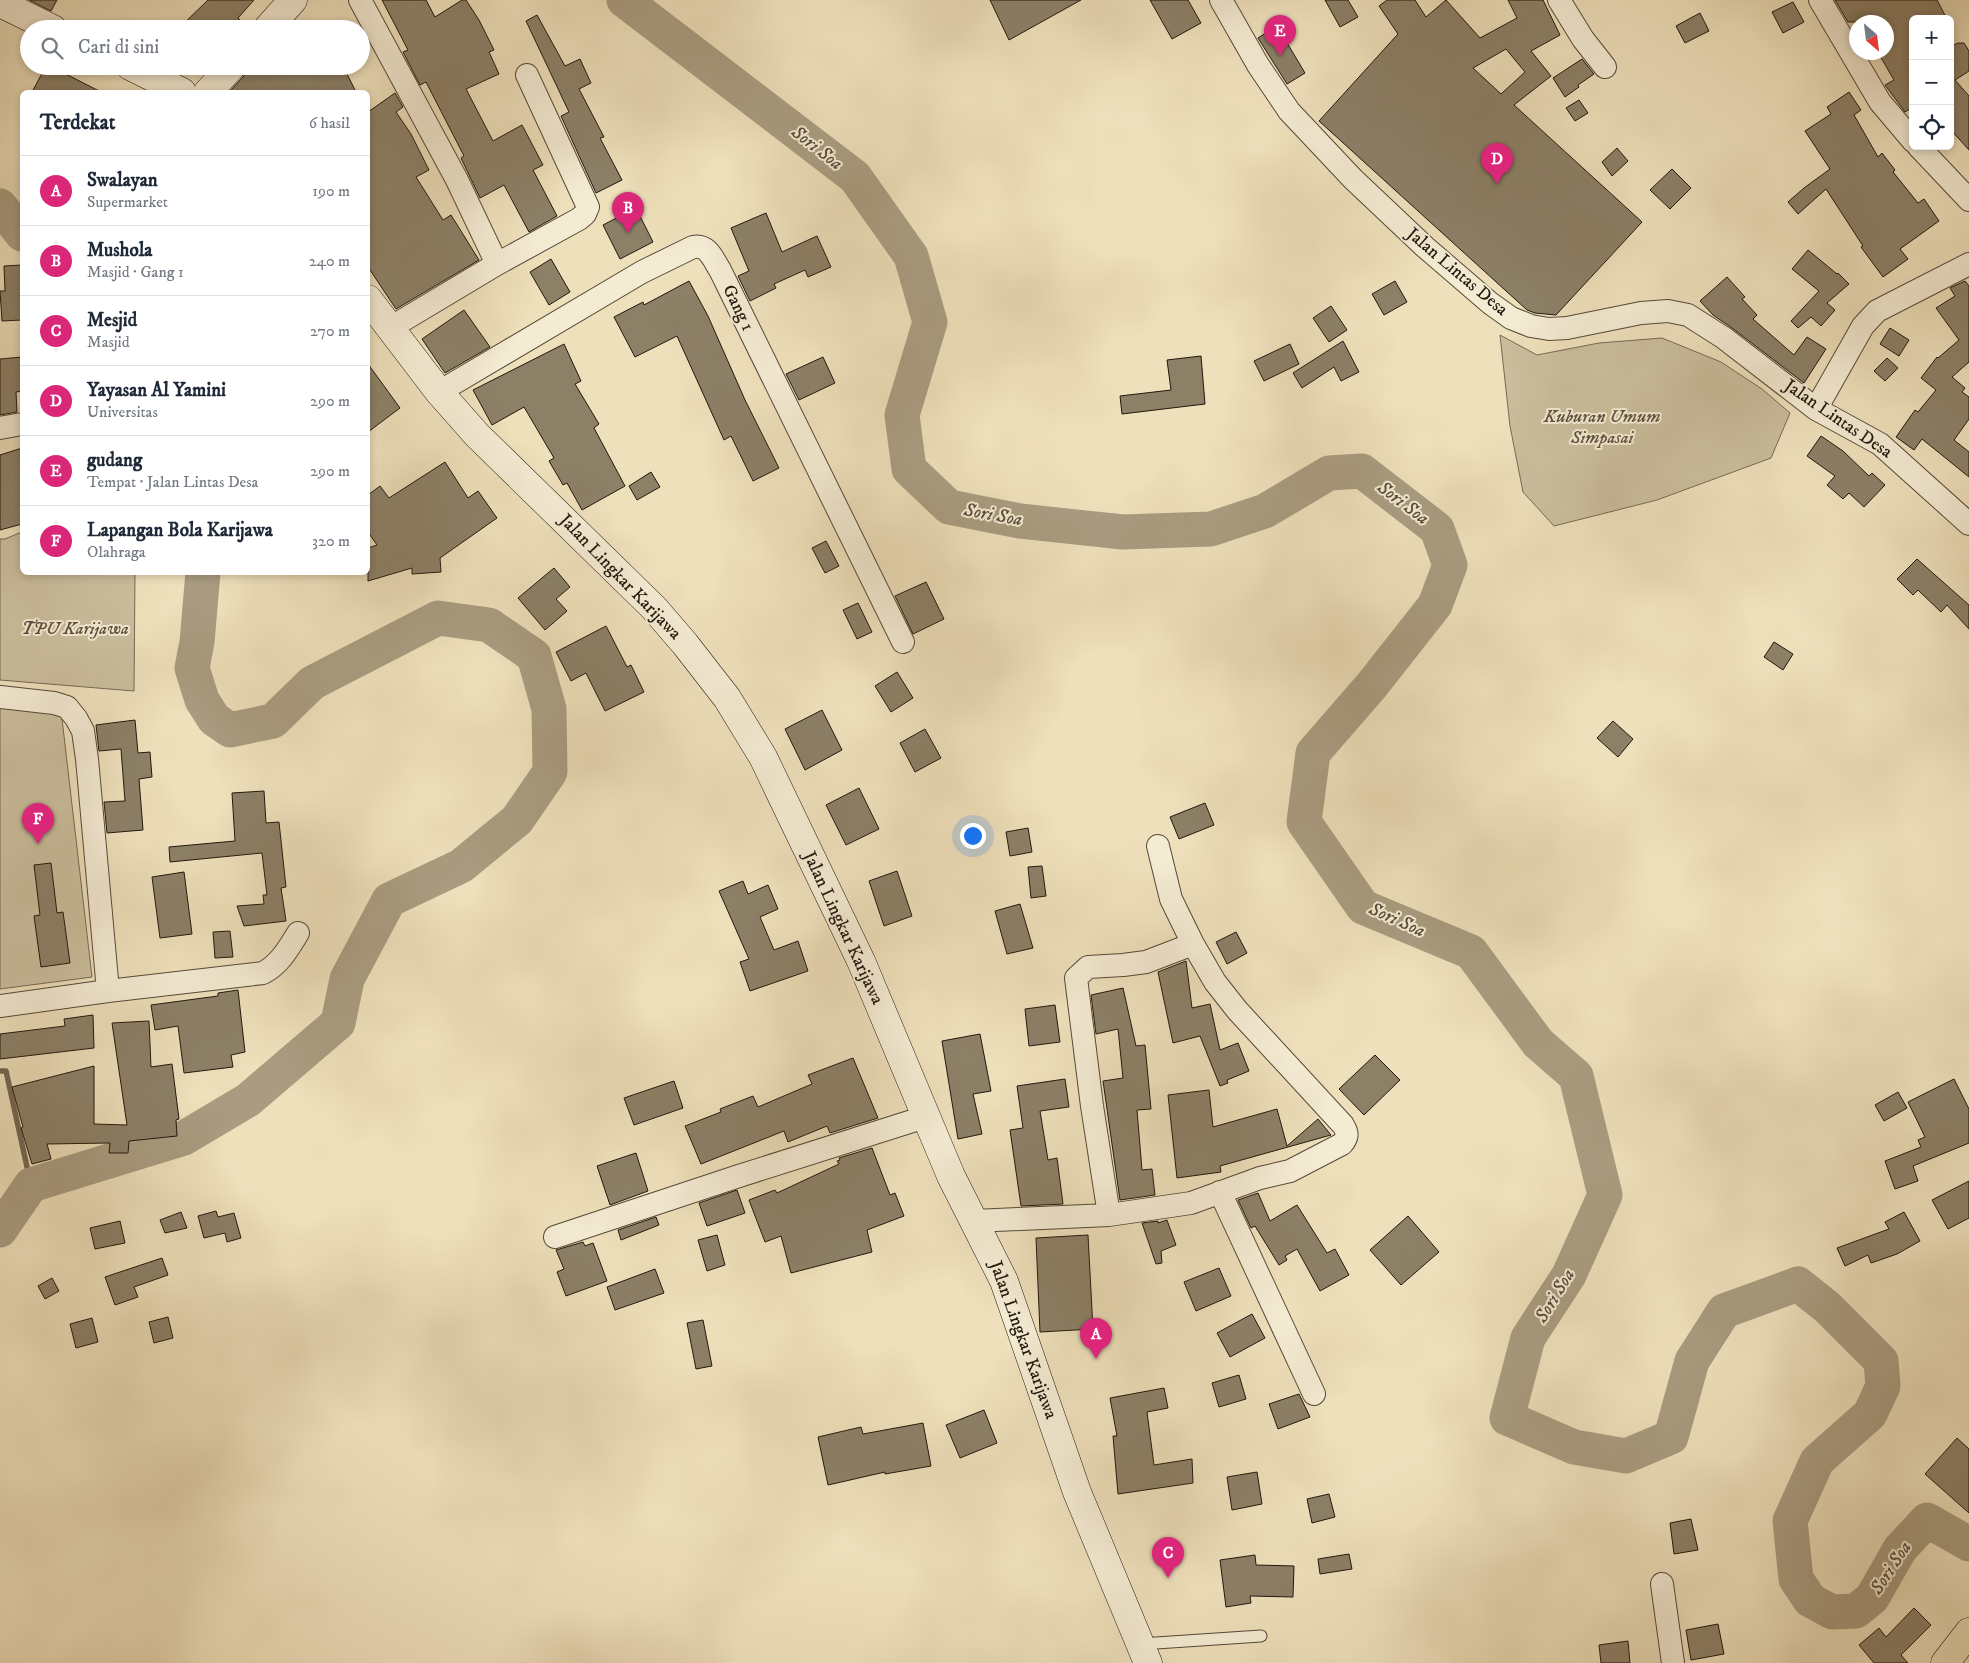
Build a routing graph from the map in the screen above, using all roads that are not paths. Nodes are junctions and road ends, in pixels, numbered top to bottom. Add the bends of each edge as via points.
1 (293, 0) edge
2 (360, 0) edge
3 (1221, 0) edge
4 (1559, 0) edge
5 (1820, 0) edge
6 (0, 3) edge
7 (35, 20) edge
8 (275, 20) edge
9 (1605, 67) dead end
10 (148, 75) edge
11 (224, 75) edge
12 (527, 76) dead end
13 (178, 90) edge
14 (210, 90) edge
15 (1909, 136) edge
16 (1922, 150) edge
17 (1969, 200) edge
18 (497, 264) junction
19 (1969, 264) edge
20 (370, 302) edge
21 (390, 328) junction
22 (439, 392) junction
23 (1816, 409) junction
24 (20, 424) edge
25 (0, 428) edge
26 (1969, 524) edge
27 (903, 642) dead end
28 (0, 697) edge
29 (1158, 846) dead end
30 (298, 934) dead end
31 (1193, 944) junction
32 (108, 991) junction
33 (0, 1006) edge
34 (925, 1117) junction
35 (1220, 1192) junction
36 (1109, 1215) junction
37 (974, 1221) junction
38 (555, 1237) dead end
39 (1314, 1394) dead end
40 (1662, 1584) dead end
41 (1969, 1632) edge
42 (1261, 1636) dead end
43 (1144, 1653) edge
44 (1673, 1663) edge
45 (1945, 1663) edge

1 - 8 main road
2 - 18 street via 457,180
3 - 23 street, Jalan Lintas Desa via 1288,110 1353,179 1425,247 1511,318 1548,329 1641,313 1668,311 1688,315 1724,338
4 - 9 street
5 - 15 street via 1880,102
6 - 7 main road
10 - 13 main road
11 - 14 main road
12 - 18 street via 588,207 579,219
16 - 17 street
18 - 21 street
19 - 23 street via 1877,311 1863,326
20 - 21 main road, Jalan Lingkar Karijawa
21 - 22 main road, Jalan Lingkar Karijawa
22 - 27 street, Gang 1 via 642,272 693,247 705,248 720,270
22 - 34 main road, Jalan Lingkar Karijawa via 477,435 654,608 727,698 763,757 861,961
23 - 26 street, Jalan Lintas Desa via 1880,444
24 - 25 street
28 - 32 street via 67,707 83,731
29 - 31 street via 1171,899
30 - 32 street via 280,960 262,973
31 - 35 street via 1215,982 1237,1010 1347,1132 1342,1144 1308,1163
31 - 36 street via 1146,962 1088,967 1076,978
32 - 33 street
34 - 37 main road, Jalan Lingkar Karijawa
34 - 38 street
35 - 36 street via 1192,1203
35 - 39 street
36 - 37 street
37 - 43 main road, Jalan Lingkar Karijawa via 1004,1281 1077,1492
40 - 44 street
41 - 45 highway
42 - 43 lane

